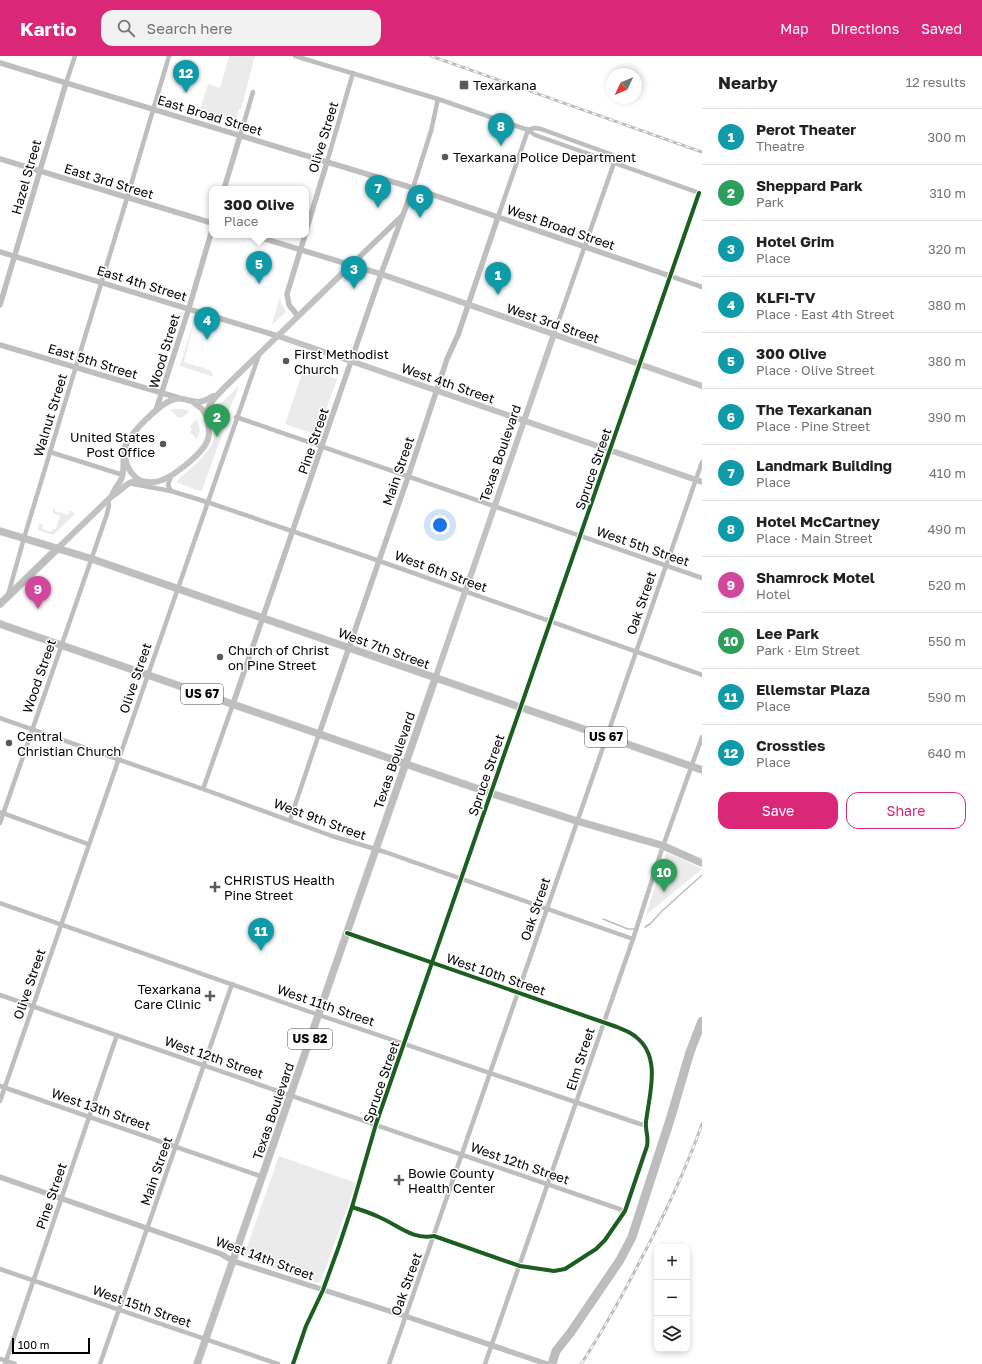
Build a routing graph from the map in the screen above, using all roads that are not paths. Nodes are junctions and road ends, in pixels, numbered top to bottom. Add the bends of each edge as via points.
1 (75, 56) edge
2 (168, 56) edge
3 (295, 56) edge
4 (0, 64) edge
5 (354, 73) junction
6 (66, 83) junction
7 (253, 92) dead end
8 (438, 99) junction
9 (153, 110) junction
10 (528, 130) junction
11 (240, 136) junction
12 (0, 159) edge
13 (327, 162) junction
14 (614, 163) junction
15 (39, 171) junction
16 (225, 186) edge
17 (413, 188) junction
18 (700, 193) edge
19 (127, 198) junction
20 (405, 213) junction
21 (498, 217) junction
22 (309, 221) edge
23 (209, 222) edge
24 (210, 238) edge
25 (262, 238) edge
26 (304, 238) edge
27 (585, 247) junction
28 (300, 250) junction
29 (0, 252) edge
30 (14, 257) junction
31 (351, 265) junction
32 (381, 274) junction
33 (670, 276) junction
34 (102, 282) junction
35 (702, 287) edge
36 (0, 305) edge
37 (468, 305) junction
38 (189, 308) junction
39 (298, 316) junction
40 (554, 334) junction
41 (278, 336) junction
42 (0, 345) edge
43 (259, 354) junction
44 (352, 361) junction
45 (640, 364) junction
46 (76, 368) junction
47 (702, 386) edge
48 (225, 387) junction
49 (437, 390) junction
50 (162, 394) junction
51 (179, 398) junction
52 (193, 402) junction
53 (156, 410) junction
54 (207, 417) junction
55 (236, 417) junction
56 (524, 421) junction
57 (322, 447) junction
58 (124, 451) junction
59 (610, 451) junction
60 (50, 452) junction
61 (702, 462) edge
62 (123, 475) junction
63 (171, 476) junction
64 (408, 477) junction
65 (142, 481) junction
66 (699, 481) edge
67 (128, 484) junction
68 (171, 491) junction
69 (110, 498) junction
70 (207, 502) junction
71 (494, 506) junction
72 (0, 531) edge
73 (293, 531) junction
74 (580, 536) junction
75 (24, 538) junction
76 (58, 548) junction
77 (92, 559) junction
78 (379, 561) junction
79 (666, 566) junction
80 (702, 578) edge
81 (178, 588) junction
82 (465, 592) junction
83 (8, 596) junction
84 (0, 604) edge
85 (263, 618) junction
86 (550, 622) junction
87 (0, 624) edge
88 (61, 645) junction
89 (349, 648) junction
90 (636, 652) junction
91 (147, 675) junction
92 (702, 675) edge
93 (435, 679) junction
94 (233, 704) junction
95 (520, 707) junction
96 (0, 718) edge
97 (33, 730) junction
98 (319, 734) junction
99 (606, 737) junction
100 (702, 737) edge
101 (118, 760) junction
102 (405, 764) junction
103 (692, 767) junction
104 (702, 770) edge
105 (204, 789) junction
106 (490, 793) junction
107 (2, 813) edge
108 (290, 820) junction
109 (577, 821) junction
110 (0, 823) edge
111 (88, 844) junction
112 (376, 850) junction
113 (702, 863) edge
114 (460, 878) junction
115 (0, 903) edge
116 (546, 909) junction
117 (61, 925) junction
118 (348, 933) junction
119 (634, 939) junction
120 (432, 962) junction
121 (232, 984) junction
122 (518, 992) junction
123 (0, 995) edge
124 (33, 1006) junction
125 (319, 1015) junction
126 (604, 1022) junction
127 (117, 1035) junction
128 (404, 1043) junction
129 (204, 1065) junction
130 (490, 1073) junction
131 (2, 1087) edge
132 (291, 1096) junction
133 (0, 1101) edge
134 (576, 1103) junction
135 (90, 1117) junction
136 (376, 1124) junction
137 (645, 1125) junction
138 (176, 1146) junction
139 (462, 1155) junction
140 (0, 1177) edge
141 (262, 1177) junction
142 (548, 1185) junction
143 (62, 1198) junction
144 (352, 1207) junction
145 (625, 1211) junction
146 (148, 1228) junction
147 (434, 1236) junction
148 (233, 1260) junction
149 (520, 1266) junction
150 (0, 1269) edge
151 (33, 1281) junction
152 (323, 1290) junction
153 (119, 1310) junction
154 (405, 1316) junction
155 (206, 1340) junction
156 (492, 1346) junction
157 (0, 1359) edge
158 (5, 1362) edge
159 (14, 1364) edge
160 (100, 1364) edge
161 (197, 1364) edge
162 (278, 1364) edge
163 (293, 1364) edge
164 (389, 1364) edge
165 (485, 1364) edge
166 (547, 1364) edge

1 - 6 street, Hazel Street
2 - 9 street, Walnut Street
3 - 5 street
4 - 6 street, East Broad Street
5 - 8 street
5 - 13 street, Olive Street
6 - 9 street, East Broad Street
6 - 15 street, Hazel Street
7 - 11 street
8 - 10 street
8 - 17 street, Pine Street
9 - 11 street, East Broad Street
9 - 19 street, Walnut Street
10 - 14 street via 535,135
10 - 14 street via 541,129 611,154
10 - 21 street, Main Street
11 - 13 street, East Broad Street
11 - 16 street
12 - 15 street, East 3rd Street
13 - 17 street, East Broad Street
13 - 22 street, Olive Street
14 - 18 street
14 - 27 street, Texas Boulevard
15 - 19 street, East 3rd Street
15 - 30 street, Hazel Street
17 - 20 street, Pine Street
17 - 21 street, West Broad Street
18 - 33 street, Spruce Street
19 - 23 street, East 3rd Street
19 - 34 street, Walnut Street
20 - 31 street
20 - 32 street, Pine Street
21 - 27 street, West Broad Street
21 - 37 street, Main Street
24 - 38 street, Wood Street
25 - 28 street
26 - 28 street
27 - 33 street, West Broad Street
27 - 40 street, Texas Boulevard
28 - 31 street
28 - 39 street via 287,294 289,305
29 - 30 street, East 4th Street
30 - 34 street, East 4th Street
30 - 36 street, Hazel Street
31 - 32 main road, West 3rd Street
31 - 39 main road
32 - 37 main road, West 3rd Street
32 - 44 street, Pine Street
33 - 35 street, West Broad Street
33 - 45 street, Spruce Street
34 - 38 street, East 4th Street
34 - 46 street, Walnut Street
37 - 40 main road, West 3rd Street
37 - 49 street, Main Street
38 - 41 street, East 4th Street
38 - 50 street, Wood Street
39 - 41 main road
40 - 45 main road, West 3rd Street
40 - 56 main road, Texas Boulevard
41 - 43 main road
41 - 44 main road, West 4th Street
42 - 46 street, East 5th Street
43 - 48 main road
43 - 55 street, Olive Street
44 - 49 main road, West 4th Street
44 - 57 street, Pine Street
45 - 47 main road, West 3rd Street
45 - 59 street, Spruce Street
46 - 50 street, East 5th Street
46 - 60 street, Walnut Street
48 - 52 main road via 209,399
48 - 54 main road via 210,404
49 - 56 main road, West 4th Street
49 - 64 street, Main Street
50 - 51 street, East 5th Street
50 - 53 street, Wood Street
51 - 52 main road
51 - 53 main road
52 - 54 main road
53 - 58 main road via 128,441
54 - 63 main road via 209,432 206,444
55 - 57 street, West 5th Street
55 - 70 street, Olive Street
56 - 59 main road, West 4th Street
56 - 71 main road, Texas Boulevard
57 - 64 street, West 5th Street
57 - 73 street, Pine Street
58 - 62 main road
58 - 65 main road via 130,470
59 - 66 main road, West 4th Street
59 - 74 street, Spruce Street
60 - 62 street
60 - 75 street, Walnut Street
61 - 66 street, Oak Street
62 - 69 main road
63 - 65 main road via 154,482
63 - 68 street via 168,485
64 - 71 street, West 5th Street
64 - 78 street, Main Street
65 - 67 main road
66 - 79 street, Oak Street
67 - 68 street, West 6th Street
67 - 69 main road
68 - 70 street, West 6th Street
69 - 76 main road
69 - 77 street, Wood Street via 108,514
70 - 73 street, West 6th Street
70 - 81 street, Olive Street
71 - 74 street, West 5th Street
71 - 82 main road, Texas Boulevard
72 - 75 main road, US 67
73 - 78 street, West 6th Street
73 - 85 street, Pine Street
74 - 79 street, West 5th Street
74 - 86 street, Spruce Street
75 - 76 main road, US 67
75 - 83 street, Walnut Street
76 - 77 main road, West 7th Street / US 67
76 - 83 main road
77 - 81 main road, West 7th Street / US 67
77 - 88 street, Wood Street
78 - 82 street, West 6th Street
78 - 89 street, Main Street
79 - 80 street, West 5th Street
79 - 90 street, Oak Street
81 - 85 main road, West 7th Street / US 67
81 - 91 street, Olive Street
82 - 86 street, West 6th Street
82 - 93 main road, Texas Boulevard
83 - 84 main road
85 - 89 main road, West 7th Street / US 67
85 - 94 street, Pine Street
86 - 90 street, West 6th Street
86 - 95 street, Spruce Street
87 - 88 main road, US 67
88 - 91 main road, US 67
88 - 97 street, Wood Street
89 - 93 main road, West 7th Street / US 67
89 - 98 street, Main Street
90 - 92 street, West 6th Street
90 - 99 street, Oak Street
91 - 94 main road, US 67
91 - 101 street, Olive Street
93 - 95 main road, West 7th Street / US 67
93 - 102 main road, Texas Boulevard / US 82
94 - 98 main road, US 67
94 - 105 street, Pine Street
95 - 99 main road, West 7th Street / US 67
95 - 106 street, Spruce Street
96 - 97 street, West 9th Street
97 - 101 street, West 9th Street
97 - 107 street, Wood Street
98 - 102 main road, US 67
98 - 108 street, Main Street
99 - 103 main road, West 7th Street / US 67
99 - 109 street, Oak Street
100 - 103 street, Elm Street
101 - 105 street, West 9th Street
101 - 111 street, Olive Street
102 - 106 main road, US 67
102 - 112 main road, Texas Boulevard / US 82
103 - 104 main road, West 7th Street / US 67
103 - 119 street, Elm Street via 662,849
105 - 108 street, West 9th Street
106 - 109 main road, US 67
106 - 114 street, Spruce Street
107 - 110 street, Wood Street
107 - 111 street
108 - 112 street, West 9th Street
109 - 113 main road, US 67, bridge via 661,846
109 - 116 street, Oak Street
111 - 117 street, Olive Street
112 - 114 street, West 9th Street
112 - 118 main road, Texas Boulevard / US 82
114 - 116 street, West 9th Street
114 - 120 street, Spruce Street
115 - 117 street, West 11th Street
116 - 119 street, West 9th Street
116 - 122 street, Oak Street
117 - 121 street, West 11th Street
117 - 124 street, Olive Street
118 - 120 street, West 10th Street
118 - 125 main road, Texas Boulevard / US 82
119 - 126 street, Elm Street
120 - 122 street, West 10th Street
120 - 128 street, Spruce Street
121 - 125 street, West 11th Street
121 - 129 street, Main Street
122 - 126 street, West 10th Street
122 - 130 street, Oak Street
123 - 124 street, West 12th Street
124 - 127 street, West 12th Street
124 - 131 street, Olive Street
125 - 128 street, West 11th Street
125 - 132 main road, Texas Boulevard / US 82
126 - 134 street, Elm Street
126 - 137 street, West 10th Street via 636,1036 647,1051 653,1072
127 - 129 street, West 12th Street
127 - 135 street, Pine Street
128 - 130 street, West 11th Street
128 - 136 street, Spruce Street
129 - 132 street, West 12th Street
129 - 138 street, Main Street
130 - 134 street, West 11th Street
130 - 139 street, Oak Street
131 - 133 street, Olive Street
131 - 135 street, West 13th Street
132 - 136 street, West 12th Street
132 - 141 main road, Texas Boulevard / US 82
134 - 137 street, West 11th Street
134 - 142 street, Elm Street
135 - 138 street, West 13th Street
135 - 143 street, Pine Street
136 - 139 street, West 12th Street
136 - 144 street, Spruce Street
137 - 145 street via 647,1146
138 - 141 street, West 13th Street
138 - 146 street, Main Street
139 - 142 street, West 12th Street
139 - 147 street, Oak Street
140 - 143 street, West 14th Street
141 - 148 main road, Texas Boulevard / US 82
142 - 145 street, West 12th Street
142 - 149 street, Elm Street
143 - 146 street, West 14th Street
143 - 151 street, Pine Street
144 - 147 street via 410,1233
144 - 152 street, Spruce Street
145 - 149 street via 596,1249 565,1269 560,1271
146 - 148 street, West 14th Street
146 - 153 street, Main Street
147 - 149 street
147 - 154 street, Oak Street
148 - 152 street, West 14th Street
148 - 155 main road, Texas Boulevard / US 82
149 - 156 street, Elm Street
150 - 151 street, West 15th Street
151 - 153 street, West 15th Street
151 - 158 street, Pine Street
152 - 154 street, West 14th Street
152 - 163 street, Spruce Street
153 - 155 street, West 15th Street
153 - 160 street, Main Street
154 - 156 street, West 14th Street
154 - 164 street, Oak Street
155 - 161 main road, Texas Boulevard / US 82
155 - 162 street, West 15th Street
156 - 165 street, Elm Street
156 - 166 street, West 14th Street
157 - 158 street
158 - 159 street

